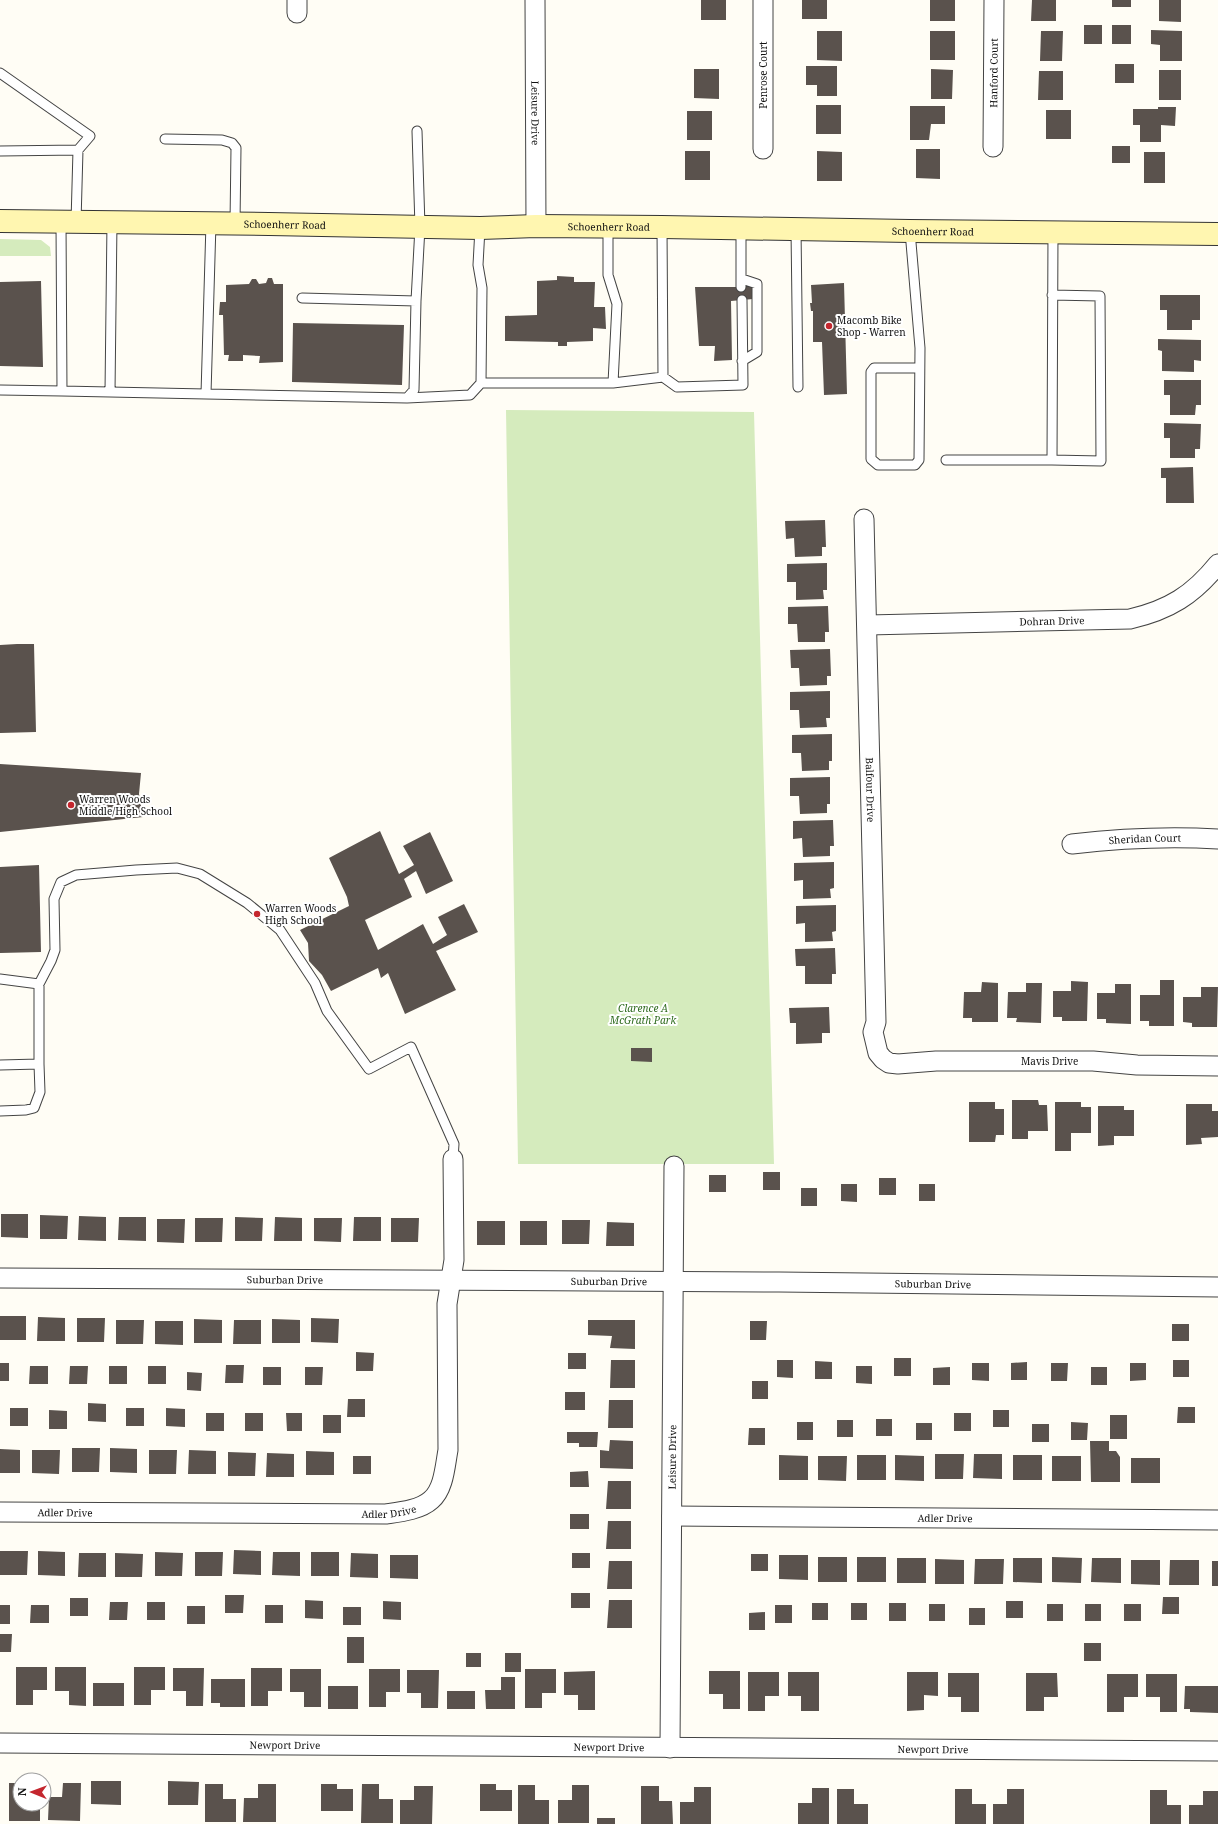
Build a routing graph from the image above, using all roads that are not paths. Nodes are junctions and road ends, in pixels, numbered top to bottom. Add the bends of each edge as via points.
1 (535, 0) edge
2 (763, 0) edge
3 (994, 0) edge
4 (1, 77) edge
5 (417, 131) dead end
6 (165, 139) dead end
7 (993, 147) dead end
8 (762, 149) dead end
9 (78, 150) junction
10 (0, 151) edge
11 (0, 221) edge
12 (69, 222) junction
13 (112, 222) junction
14 (211, 223) junction
15 (235, 223) junction
16 (536, 226) junction
17 (420, 227) junction
18 (662, 227) junction
19 (480, 228) junction
20 (608, 228) junction
21 (741, 228) junction
22 (796, 229) junction
23 (910, 231) junction
24 (1052, 232) junction
25 (1218, 234) edge
26 (1052, 296) junction
27 (302, 298) dead end
28 (742, 300) dead end
29 (416, 301) junction
30 (742, 361) junction
31 (920, 368) junction
32 (663, 377) junction
33 (481, 383) junction
34 (613, 383) junction
35 (798, 387) dead end
36 (0, 390) edge
37 (62, 391) junction
38 (110, 392) junction
39 (206, 394) junction
40 (407, 398) junction
41 (946, 460) dead end
42 (1052, 460) junction
43 (864, 519) dead end
44 (1218, 564) edge
45 (868, 625) junction
46 (1218, 839) edge
47 (1072, 844) dead end
48 (0, 979) edge
49 (39, 984) junction
50 (883, 1059) joint
51 (39, 1064) junction
52 (0, 1065) edge
53 (1218, 1066) edge
54 (0, 1111) edge
55 (453, 1159) joint
56 (674, 1166) dead end
57 (0, 1278) edge
58 (451, 1282) junction
59 (674, 1283) junction
60 (1218, 1287) edge
61 (0, 1512) edge
62 (672, 1516) junction
63 (1218, 1520) edge
64 (0, 1743) edge
65 (670, 1748) junction
66 (1218, 1751) edge

1 - 16 street, Leisure Drive
2 - 8 street, Penrose Court
3 - 7 street, Hanford Court
4 - 9 lane via 90,136
5 - 17 lane
6 - 15 lane via 222,140 232,143 236,148
9 - 10 lane
9 - 12 lane
11 - 12 main road, Schoenherr Road
12 - 13 main road, Schoenherr Road
12 - 37 lane
13 - 14 main road, Schoenherr Road
13 - 38 lane
14 - 15 main road, Schoenherr Road
14 - 39 lane
15 - 17 main road, Schoenherr Road
16 - 19 main road, Schoenherr Road
16 - 20 main road, Schoenherr Road
17 - 19 main road, Schoenherr Road
17 - 29 lane
18 - 20 main road, Schoenherr Road
18 - 21 main road, Schoenherr Road
18 - 32 lane
19 - 33 lane via 478,264 482,288
20 - 34 lane via 608,275 617,304
21 - 22 main road, Schoenherr Road
21 - 30 lane via 742,283 756,284 757,352
22 - 23 main road, Schoenherr Road
22 - 35 lane
23 - 24 main road, Schoenherr Road
23 - 31 lane
24 - 25 main road, Schoenherr Road
24 - 26 lane
26 - 42 lane
26 - 42 lane via 1100,296 1101,461
27 - 29 lane
28 - 30 lane
29 - 40 lane via 414,390
30 - 32 lane via 743,385 678,387
31 - 31 lane via 874,368 871,372 872,459 878,465 915,465 919,460
32 - 34 lane
33 - 34 lane
33 - 40 lane via 470,395
36 - 37 lane
37 - 38 lane
38 - 39 lane
39 - 40 lane
41 - 42 lane
43 - 45 street, Balfour Drive
44 - 45 street, Dohran Drive via 1205,580 1183,598 1157,611 1130,619
45 - 50 street, Balfour Drive via 876,1022 873,1032 878,1053
46 - 47 street, Sheridan Court via 1125,838
48 - 49 lane
49 - 51 lane
49 - 55 lane via 55,950 54,899 61,882 76,875 136,870 177,868 200,874 247,903 280,930 315,983 327,1011 369,1068 410,1047 454,1144
50 - 53 street, Mavis Drive via 898,1064 936,1061 1093,1061 1137,1065
51 - 52 lane
51 - 54 lane via 40,1092 34,1108
55 - 58 street, Adler Drive via 454,1260
56 - 59 street, Leisure Drive
57 - 58 street, Suburban Drive
58 - 59 street, Suburban Drive
58 - 61 street, Adler Drive via 447,1304 448,1450 440,1487 431,1500 405,1511 386,1514
59 - 60 street, Suburban Drive
59 - 62 street, Leisure Drive
62 - 63 street, Adler Drive
62 - 65 street, Leisure Drive
64 - 65 street, Newport Drive
65 - 66 street, Newport Drive

